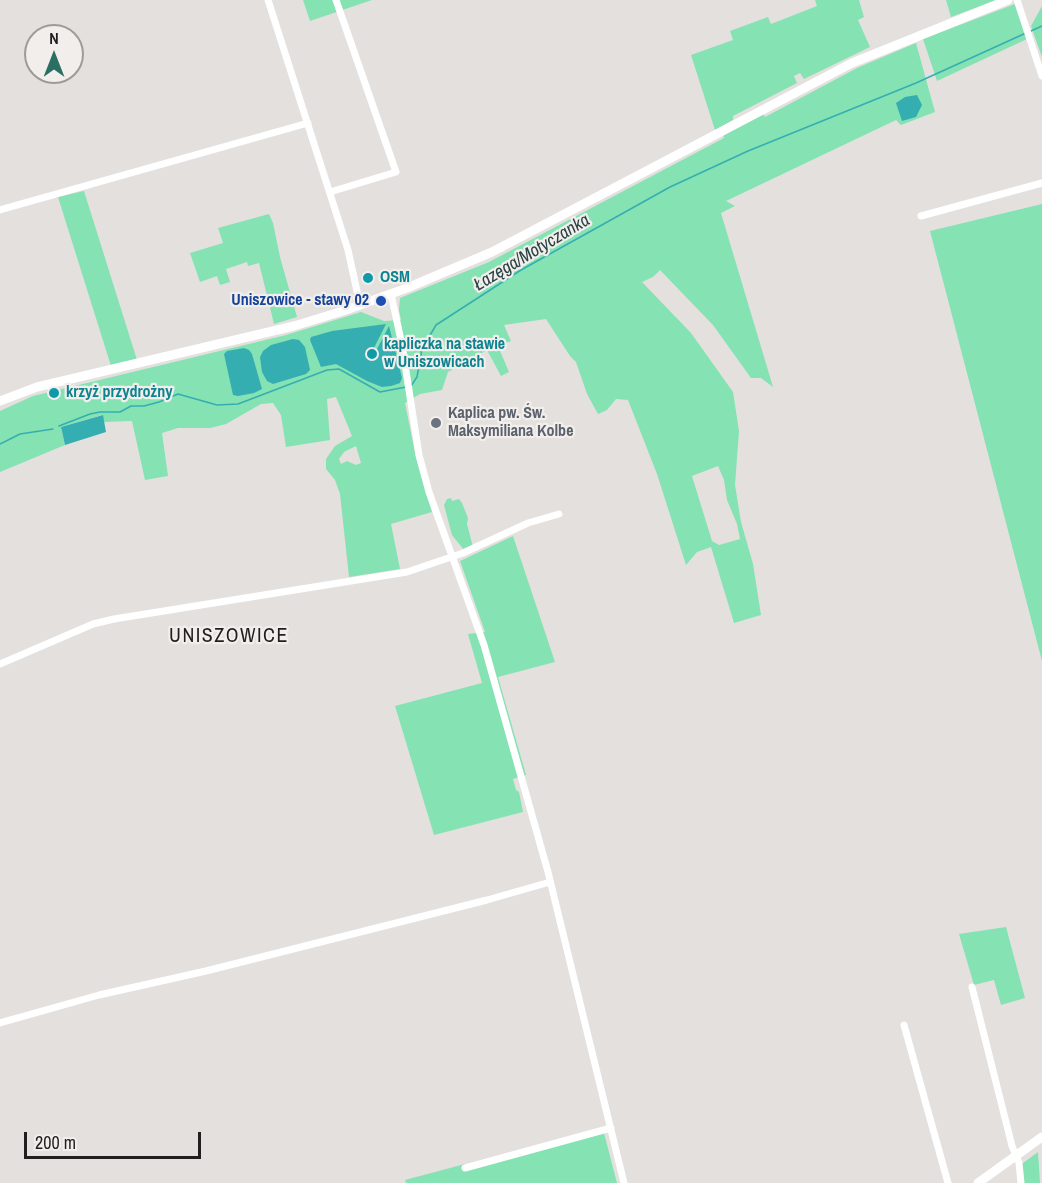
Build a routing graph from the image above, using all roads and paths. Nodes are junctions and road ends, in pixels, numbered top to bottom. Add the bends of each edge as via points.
1 (268, 0) edge
2 (336, 0) edge
3 (1008, 0) edge
4 (1017, 0) edge
5 (1042, 76) edge
6 (308, 123) junction
7 (1042, 183) edge
8 (330, 192) junction
9 (0, 210) edge
10 (921, 216) dead end
11 (391, 294) junction
12 (360, 305) junction
13 (0, 401) edge
14 (559, 514) dead end
15 (452, 555) junction
16 (0, 664) edge
17 (550, 882) junction
18 (972, 987) dead end
19 (0, 1023) edge
20 (904, 1025) dead end
21 (611, 1128) junction
22 (1042, 1137) edge
23 (1017, 1155) junction
24 (465, 1168) dead end
25 (624, 1183) edge
26 (948, 1183) edge
27 (978, 1183) edge
28 (1021, 1183) edge

1 - 6 street
2 - 8 street via 396,172
3 - 11 street via 852,63 492,252
4 - 5 street
6 - 8 street
6 - 9 street
7 - 10 street
8 - 12 street
11 - 12 street
11 - 15 street via 419,455
12 - 13 street via 278,330 37,387
14 - 15 street
15 - 16 street via 407,572 114,619 88,626
15 - 17 street via 484,645
17 - 19 street
17 - 21 street
18 - 23 street
20 - 26 street
21 - 24 street
21 - 25 street
22 - 23 street
23 - 27 street
23 - 28 street

